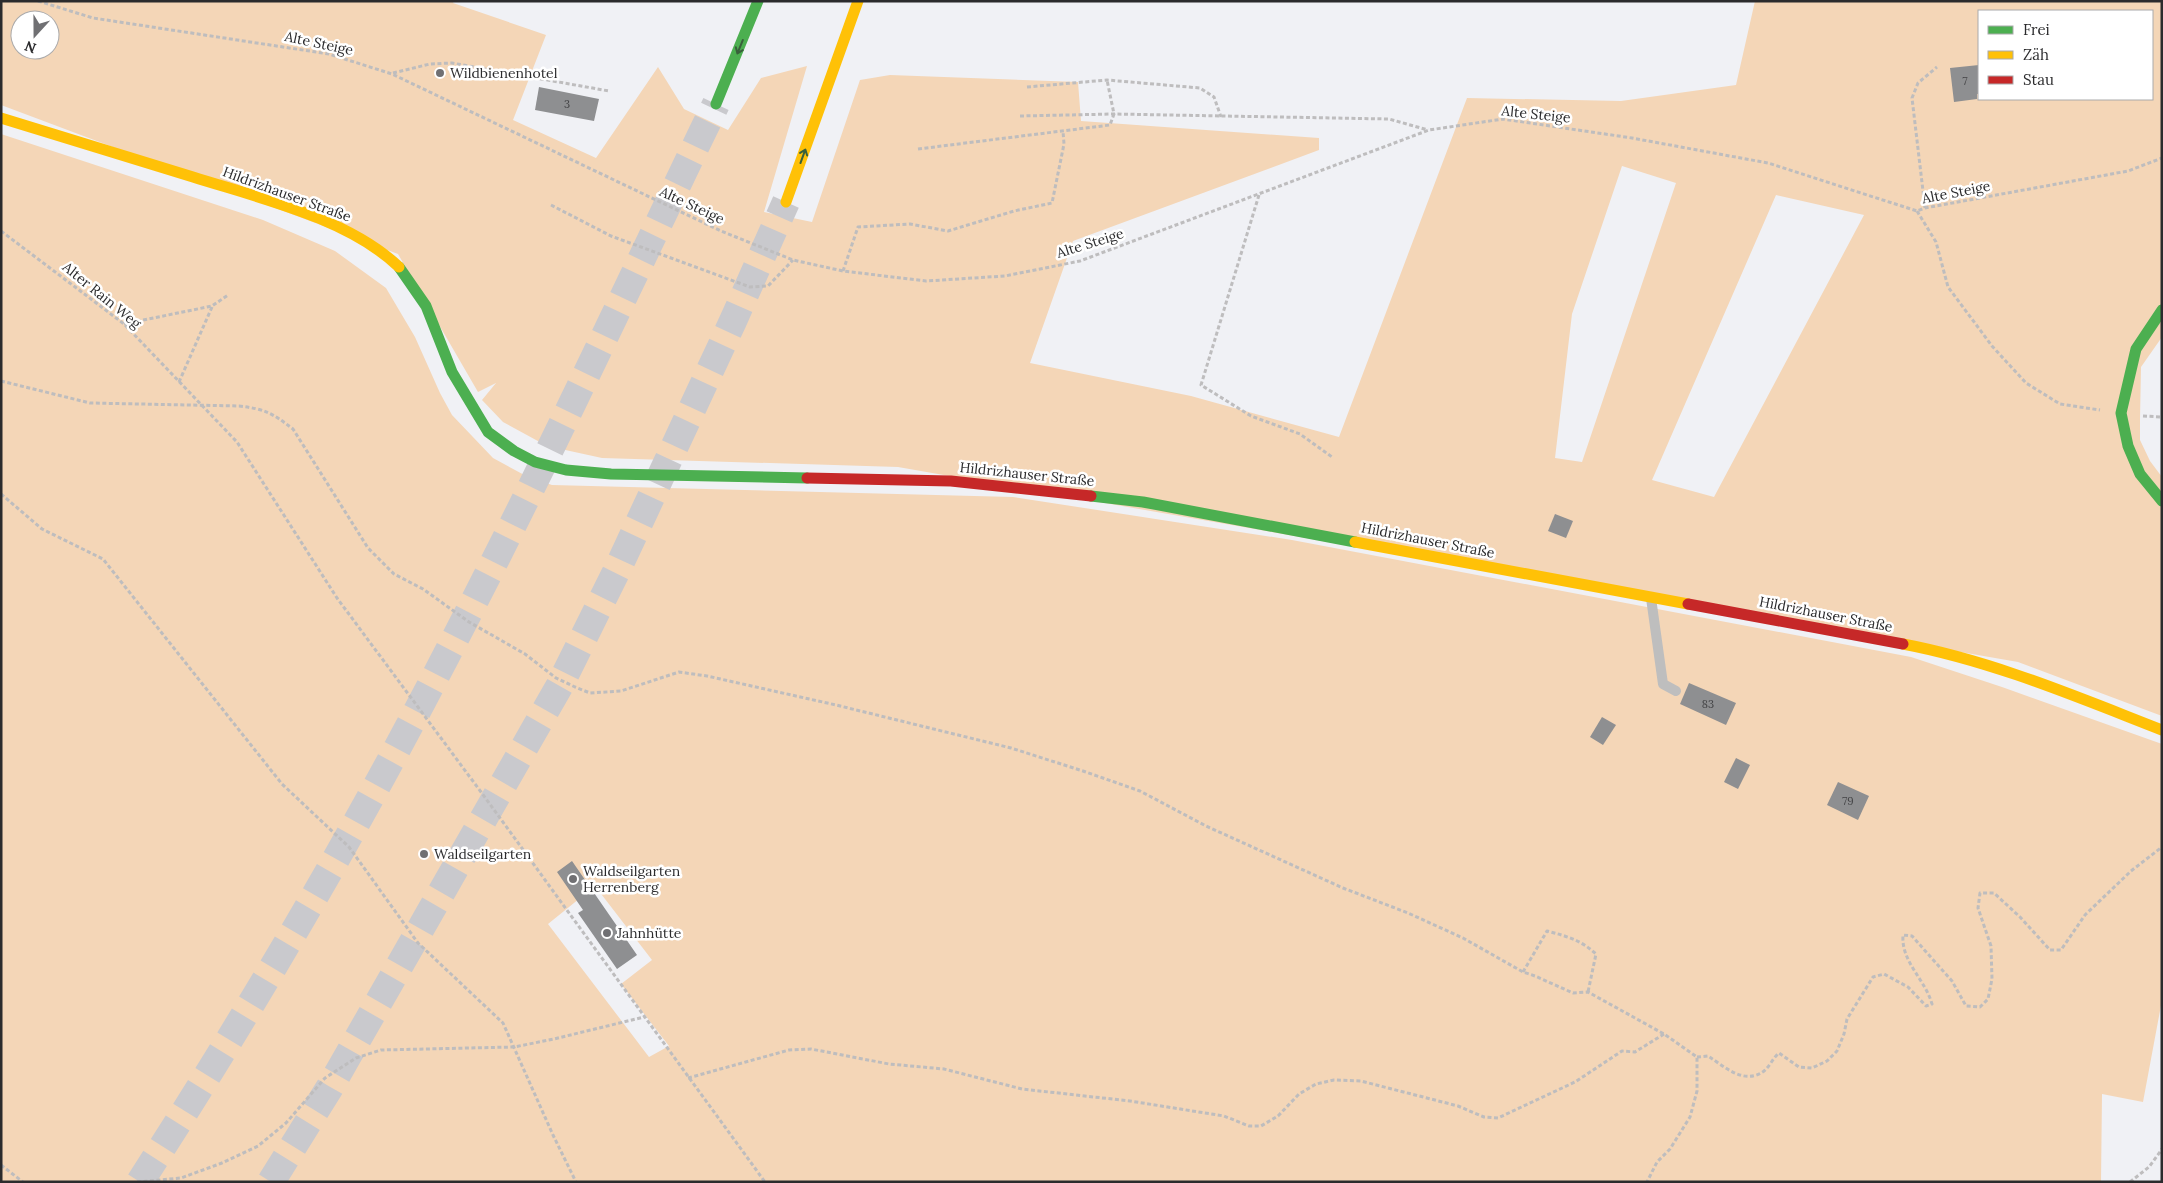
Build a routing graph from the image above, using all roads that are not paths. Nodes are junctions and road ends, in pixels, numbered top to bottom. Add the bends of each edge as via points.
1 (758, 1) edge
2 (858, 1) edge
3 (716, 104) tunnel mouth
4 (1, 118) edge
5 (786, 202) tunnel mouth
6 (2162, 310) edge
7 (2162, 502) edge
8 (1651, 596) junction
9 (1676, 690) dead end
10 (2162, 730) edge

1 -> 3 main road
5 -> 2 main road
4 - 8 main road, Hildrizhauser Straße via 261,198 343,228 381,250 403,271 426,306 452,372 488,432 514,452 541,464 611,474 951,480 1143,502
6 - 7 main road via 2136,349 2121,413 2128,446 2140,474
8 - 9 lane via 1663,684
8 - 10 main road, Hildrizhauser Straße via 1932,649 2014,673

